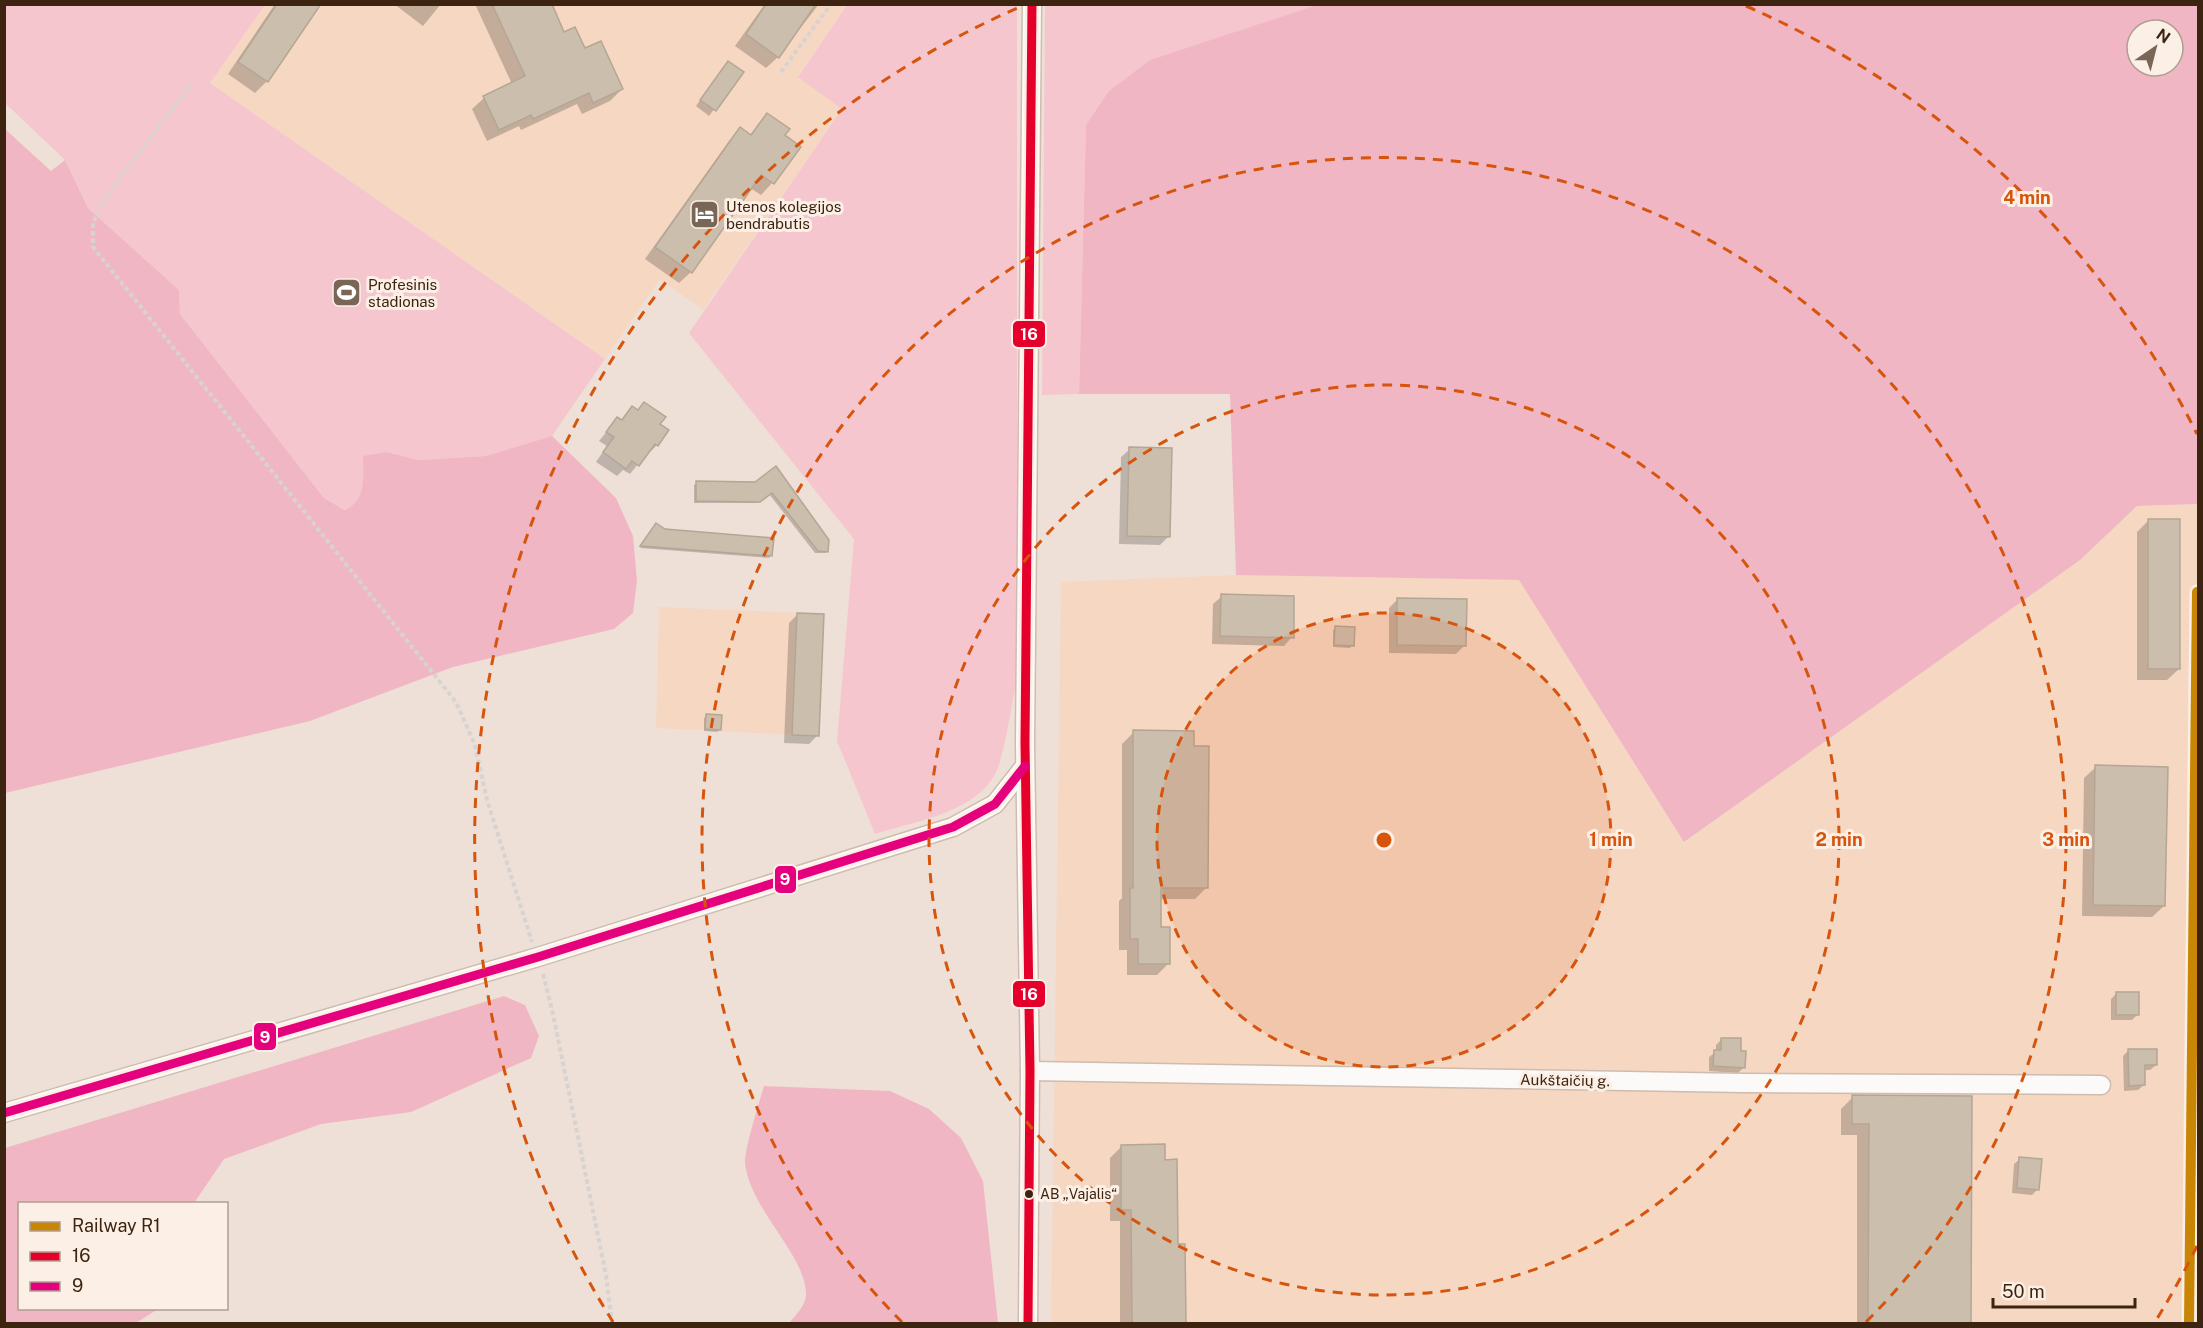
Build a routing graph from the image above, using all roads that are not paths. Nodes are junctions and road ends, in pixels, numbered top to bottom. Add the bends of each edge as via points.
1 (1032, 4) edge
2 (1026, 766) junction
3 (1030, 1071) junction
4 (2101, 1085) dead end
5 (4, 1113) edge
6 (1028, 1323) edge

1 - 2 street
2 - 3 street
2 - 5 street via 995,804 953,827 538,957
3 - 4 street, Aukštaičių g.
3 - 6 street

